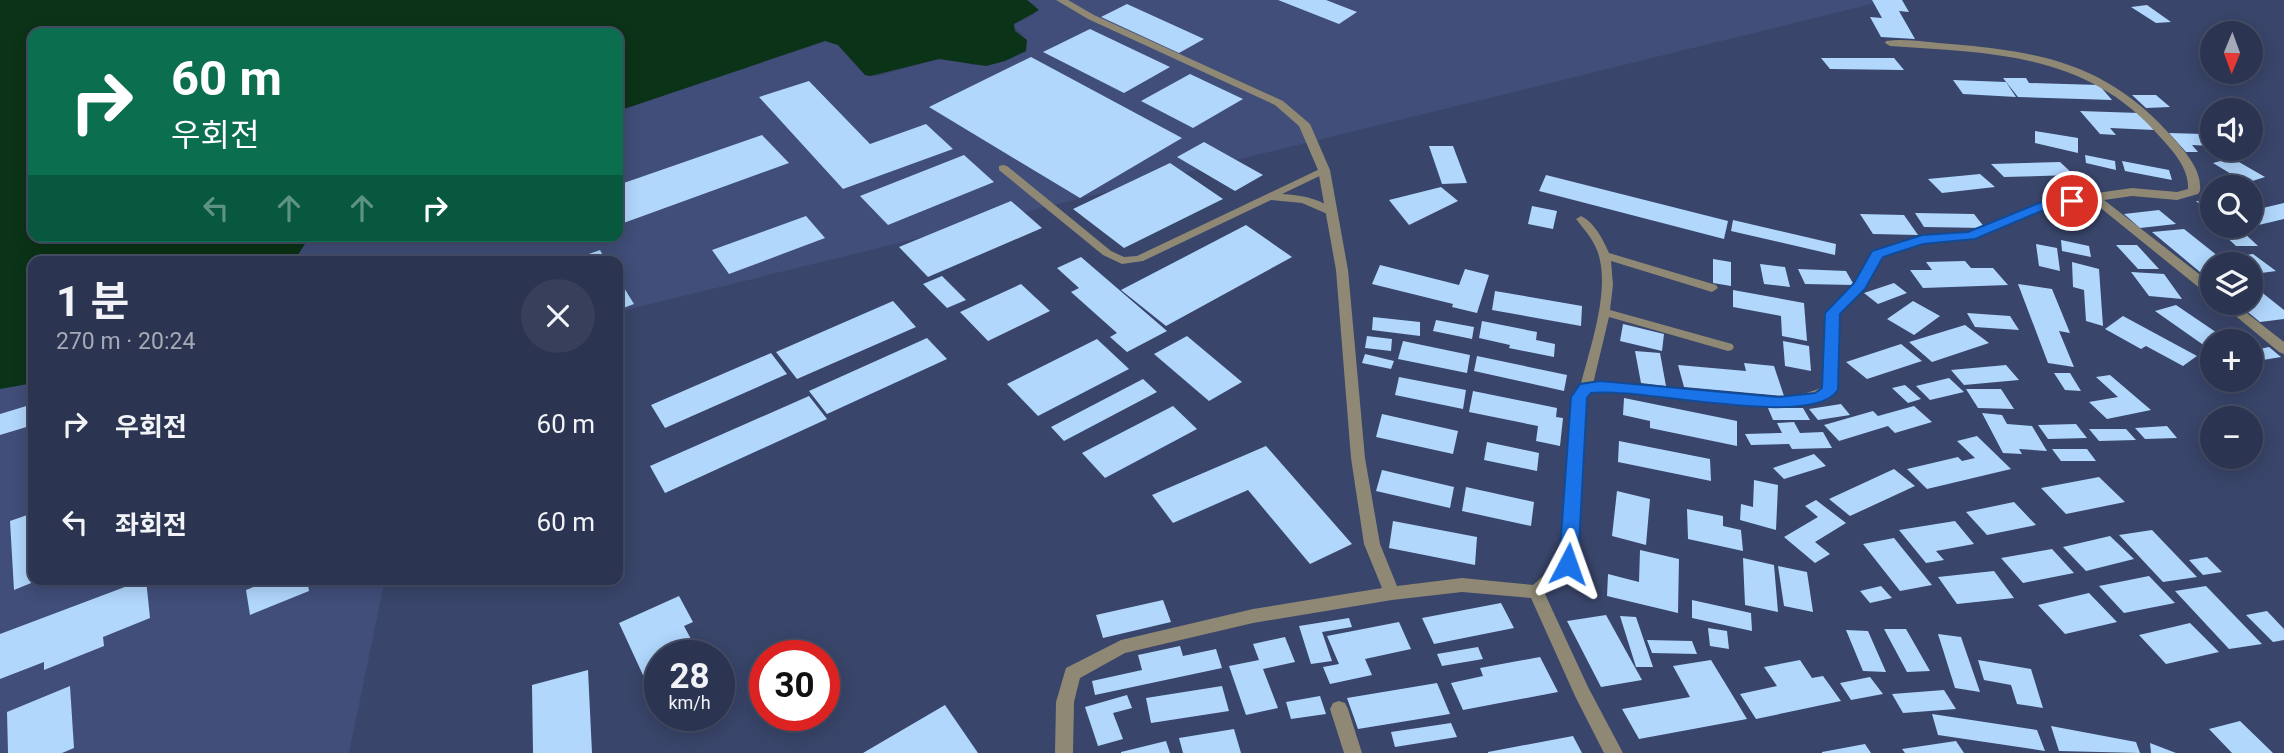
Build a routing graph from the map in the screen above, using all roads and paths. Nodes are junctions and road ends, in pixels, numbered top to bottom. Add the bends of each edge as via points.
1 (1061, 0) edge
2 (1890, 43) dead end
3 (1003, 168) dead end
4 (1324, 170) junction
5 (1266, 197) junction
6 (2095, 198) junction
7 (1332, 213) junction
8 (1581, 219) dead end
9 (1605, 255) junction
10 (2200, 281) edge
11 (1712, 288) dead end
12 (1604, 312) junction
13 (2241, 315) edge
14 (1728, 347) dead end
15 (2284, 349) edge
16 (1586, 388) junction
17 (1536, 592) junction
18 (1392, 593) junction
19 (1339, 709) dead end
20 (1064, 753) edge
21 (1353, 753) edge
22 (1614, 753) edge

1 - 4 street via 1279,103 1304,124
2 - 6 street via 2018,54 2098,78 2139,106 2166,135 2196,183 2194,191 2177,196 2132,192
3 - 5 lane via 1122,261 1139,259
4 - 5 lane
4 - 7 street
5 - 7 lane via 1296,197
6 - 10 street
6 - 16 street via 2048,204 1970,236 1922,240 1877,254 1860,286 1833,313 1830,390 1819,398 1778,403 1673,391
7 - 18 street via 1348,316 1362,483 1372,544
8 - 9 lane via 1601,242
9 - 11 lane
9 - 12 lane via 1608,287
12 - 14 lane
12 - 16 lane
13 - 15 street
16 - 17 street via 1579,397 1568,564
17 - 18 street via 1462,584
17 - 22 street
18 - 20 street via 1253,616 1121,647 1072,673 1065,702
19 - 21 street

